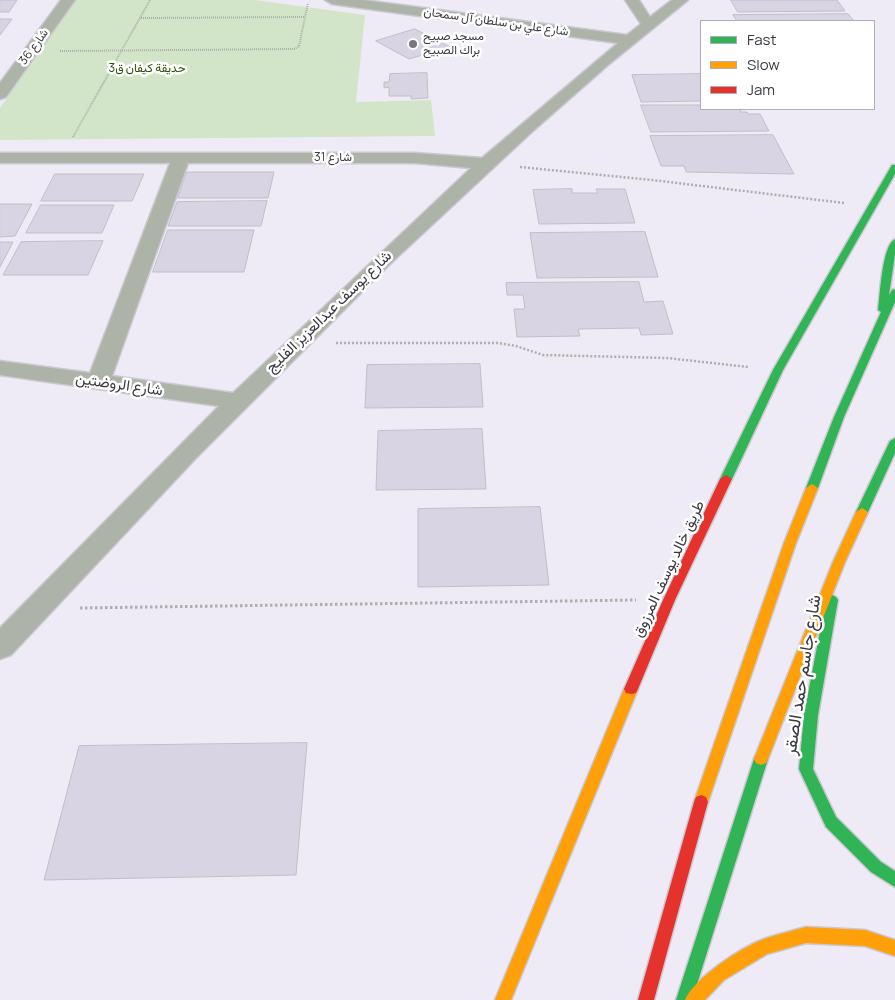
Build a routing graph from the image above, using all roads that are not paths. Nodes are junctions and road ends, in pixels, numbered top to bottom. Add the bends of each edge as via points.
1 (68, 0) edge
2 (332, 0) edge
3 (455, 0) edge
4 (632, 0) edge
5 (681, 0) edge
6 (456, 16) junction
7 (648, 25) junction
8 (630, 40) junction
9 (0, 94) edge
10 (0, 158) edge
11 (181, 158) junction
12 (485, 164) junction
13 (895, 166) edge
14 (895, 242) edge
15 (895, 292) edge
16 (882, 319) junction
17 (0, 368) edge
18 (98, 382) junction
19 (238, 401) junction
20 (895, 441) edge
21 (839, 562) junction
22 (0, 647) edge
23 (895, 880) edge
24 (895, 948) edge
25 (504, 1000) edge
26 (646, 1000) edge
27 (684, 1000) edge
28 (693, 1000) edge

1 - 9 street, شارع 36
2 - 6 street, شارع علي بن سلطان آل سمحان
3 - 6 street
4 - 7 street
5 - 7 street, شارع يوسف عبدالعزيز الفليج
6 - 8 street, شارع علي بن سلطان آل سمحان
7 - 8 street, شارع يوسف عبدالعزيز الفليج
8 - 12 street, شارع يوسف عبدالعزيز الفليج
10 - 11 street, شارع 31
11 - 12 street, شارع 31 via 415,158
11 - 18 street
12 - 19 street, شارع يوسف عبدالعزيز الفليج
13 - 25 main road, طريق خالد يوسف المرزوق via 778,370 669,600 595,772
14 - 16 main road via 889,259
15 - 16 main road
16 - 26 main road via 839,417 790,543 701,801
17 - 18 street, شارع الروضتين
18 - 19 street, شارع الروضتين
19 - 22 street, شارع يوسف عبدالعزيز الفليج
20 - 21 main road
21 - 23 main road, شارع جاسم حمد الصقر via 811,715 806,769 831,822 876,867
21 - 27 main road via 763,753
24 - 28 main road via 865,938 806,935 764,947 718,974

